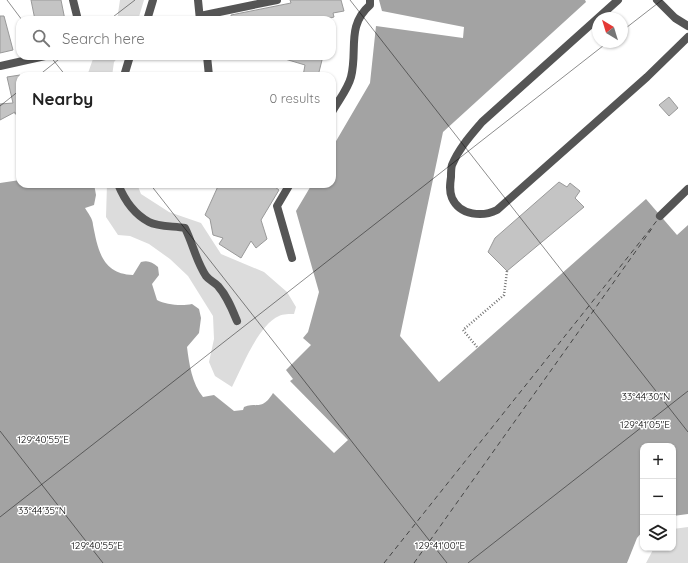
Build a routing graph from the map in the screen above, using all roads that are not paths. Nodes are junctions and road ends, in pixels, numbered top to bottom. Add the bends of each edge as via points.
1 (73, 0) edge
2 (153, 0) edge
3 (198, 0) edge
4 (277, 0) edge
5 (370, 0) edge
6 (618, 0) edge
7 (657, 0) edge
8 (605, 12) edge
9 (77, 16) edge
10 (148, 16) edge
11 (200, 16) edge
12 (209, 16) edge
13 (592, 23) edge
14 (688, 26) edge
15 (688, 37) edge
16 (27, 60) edge
17 (129, 60) edge
18 (207, 60) edge
19 (0, 66) edge
20 (125, 72) edge
21 (209, 72) edge
22 (336, 105) edge
23 (120, 188) edge
24 (288, 188) edge
25 (688, 189) edge
26 (660, 216) dead end
27 (292, 258) dead end
28 (237, 321) dead end

1 - 9 street
2 - 10 street
3 - 11 street
4 - 12 street
5 - 22 street via 370,5 358,18 351,78
6 - 8 street
7 - 14 street via 675,18
13 - 15 street via 482,122 466,141 452,166 450,189 452,199 461,208 470,214 487,215 497,210 647,77
16 - 19 street
17 - 20 street
18 - 21 street
23 - 28 street via 130,206 150,222 186,228 195,255 207,277 218,286 227,299
24 - 27 street via 277,206
25 - 26 street

